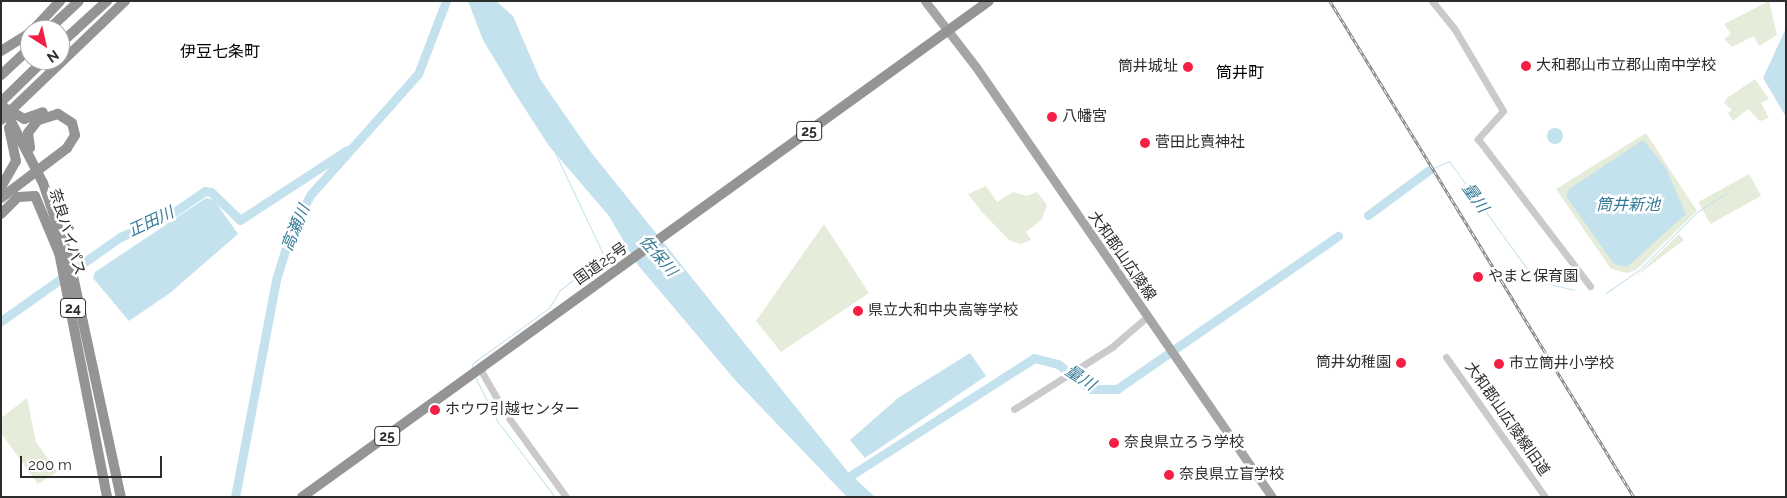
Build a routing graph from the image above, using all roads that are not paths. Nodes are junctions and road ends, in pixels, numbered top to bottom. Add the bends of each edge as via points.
1 (60, 1) edge
2 (79, 1) edge
3 (108, 1) edge
4 (125, 1) edge
5 (925, 1) edge
6 (989, 1) edge
7 (1432, 1) edge
8 (98, 5) edge
9 (44, 20) edge
10 (59, 20) edge
11 (70, 27) edge
12 (949, 30) junction
13 (70, 34) edge
14 (20, 39) edge
15 (1, 51) edge
16 (20, 57) edge
17 (27, 70) edge
18 (35, 70) edge
19 (1, 75) edge
20 (4, 103) edge
21 (1, 120) edge
22 (10, 128) junction
23 (44, 167) junction
24 (43, 183) junction
25 (3, 202) edge
26 (62, 260) junction
27 (1590, 286) dead end
28 (1148, 316) junction
29 (1446, 357) dead end
30 (476, 372) junction
31 (1014, 409) dead end
32 (107, 497) edge
33 (121, 497) edge
34 (302, 497) edge
35 (566, 497) edge
36 (1272, 497) edge
37 (1545, 497) edge

1 - 9 highway
2 - 10 highway
3 - 8 highway
4 - 20 highway
5 - 12 main road, 大和郡山広陵線
6 - 12 highway, 国道25号 / 25
7 - 27 street via 1454,28 1503,110 1478,139
8 - 11 highway
8 - 13 highway
12 - 28 main road, 大和郡山広陵線
12 - 30 highway, 国道25号 / 25
14 - 15 highway
16 - 19 highway
17 - 20 highway
18 - 20 highway
20 - 21 highway
20 - 22 highway, 24
20 - 23 highway via 20,118 58,108 76,118 81,132 77,145
20 - 24 highway, 24
22 - 25 highway via 16,161
22 - 26 highway, 奈良バイパス / 24 via 41,197
23 - 24 highway via 74,140 74,127 62,115 43,118 28,133
23 - 25 highway
24 - 33 highway, 奈良バイパス / 24 via 81,299
25 - 26 highway via 26,194 37,198
26 - 32 highway, 奈良バイパス / 24
28 - 31 street via 1112,347
28 - 36 main road, 大和郡山広陵線
29 - 37 street, 大和郡山広陵線旧道
30 - 34 highway, 国道25号 / 25
30 - 35 street

